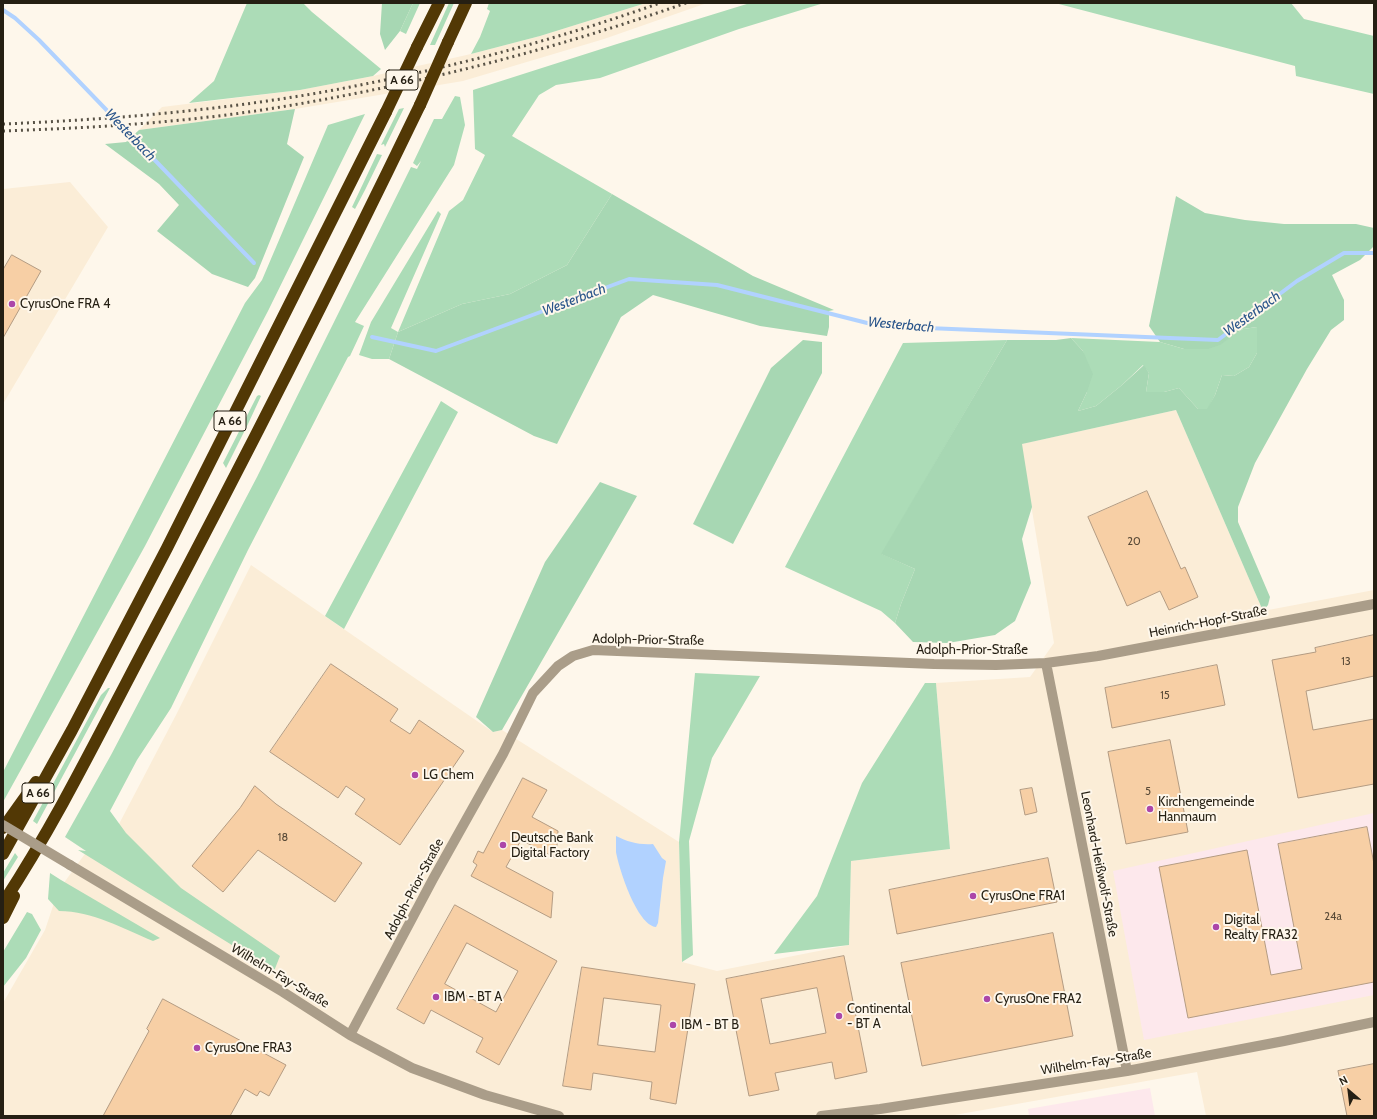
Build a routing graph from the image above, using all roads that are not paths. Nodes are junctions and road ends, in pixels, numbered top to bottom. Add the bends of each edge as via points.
1 (439, 3) edge
2 (466, 3) edge
3 (1374, 604) edge
4 (1046, 663) junction
5 (72, 730) junction
6 (3, 826) edge
7 (3, 854) edge
8 (26, 869) junction
9 (3, 903) edge
10 (3, 918) edge
11 (1374, 1022) edge
12 (350, 1035) junction
13 (1126, 1071) junction
14 (559, 1116) edge
15 (821, 1116) edge

1 - 5 highway, A 66, bridge via 167,548
2 - 8 highway, A 66, bridge via 369,210 241,463
3 - 4 street, Heinrich-Hopf-Straße via 1098,656
4 - 12 street, Adolph-Prior-Straße via 934,664 593,650 573,656 558,666 533,694
4 - 13 street, Leonhard-Heißwolf-Straße
5 - 6 highway
5 - 7 highway, A 66
6 - 12 street, Wilhelm-Fay-Straße, bridge via 283,992
8 - 9 highway, A 66
8 - 10 highway, A 66
11 - 13 street, Wilhelm-Fay-Straße
12 - 14 street, Wilhelm-Fay-Straße via 412,1068 485,1095
13 - 15 street, Wilhelm-Fay-Straße

